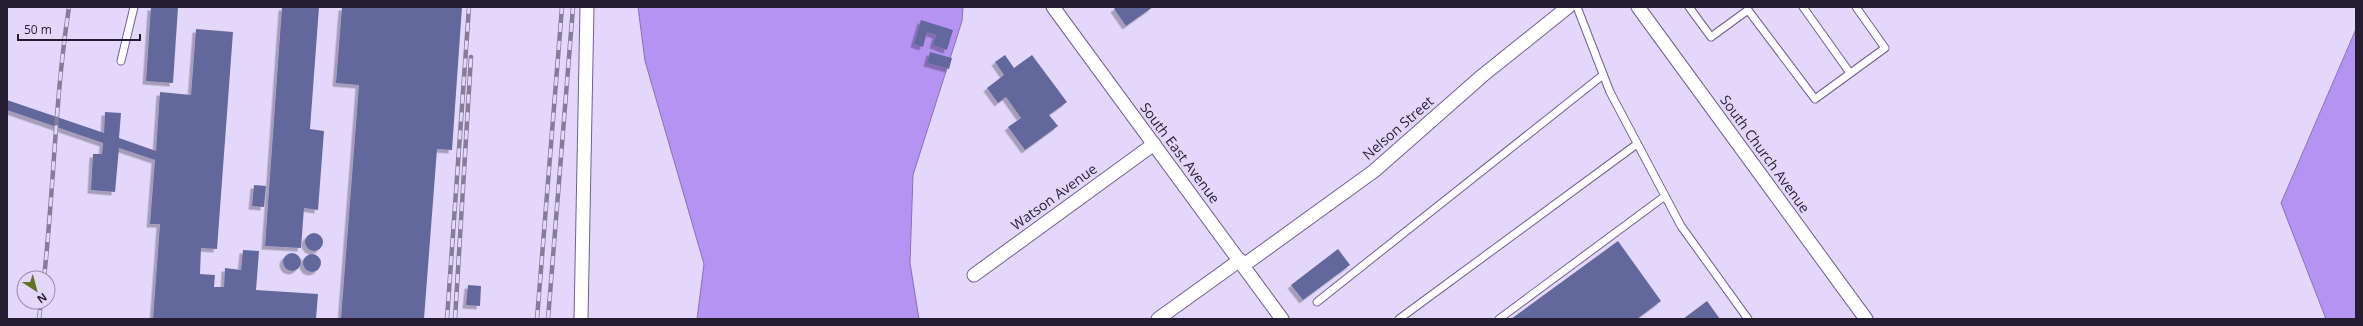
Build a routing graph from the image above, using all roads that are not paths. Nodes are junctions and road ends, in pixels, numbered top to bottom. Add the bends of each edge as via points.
1 (134, 7) edge
2 (587, 7) edge
3 (1053, 7) edge
4 (1568, 7) edge
5 (1577, 7) edge
6 (1638, 7) edge
7 (1689, 7) edge
8 (1803, 7) edge
9 (1856, 7) edge
10 (1747, 9) edge
11 (121, 61) dead end
12 (1850, 73) junction
13 (1603, 75) junction
14 (1154, 144) junction
15 (1637, 144) junction
16 (1665, 196) junction
17 (1242, 263) junction
18 (974, 275) dead end
19 (1317, 302) dead end
20 (581, 319) edge
21 (1158, 319) edge
22 (1282, 319) edge
23 (1399, 319) edge
24 (1499, 319) edge
25 (1748, 319) edge
26 (1866, 319) edge

1 - 11 lane
2 - 20 street
3 - 14 street, South East Avenue
4 - 17 street, Nelson Street via 1482,76 1374,171
5 - 13 lane
6 - 26 street, South Church Avenue
7 - 10 lane via 1711,37
8 - 12 lane
9 - 12 lane via 1885,48
10 - 12 lane via 1815,99
13 - 15 lane
13 - 19 lane
14 - 17 street, South East Avenue
14 - 18 street, Watson Avenue
15 - 16 lane
15 - 23 lane
16 - 24 lane
16 - 25 lane via 1681,226
17 - 21 street, Nelson Street
17 - 22 street, South East Avenue

